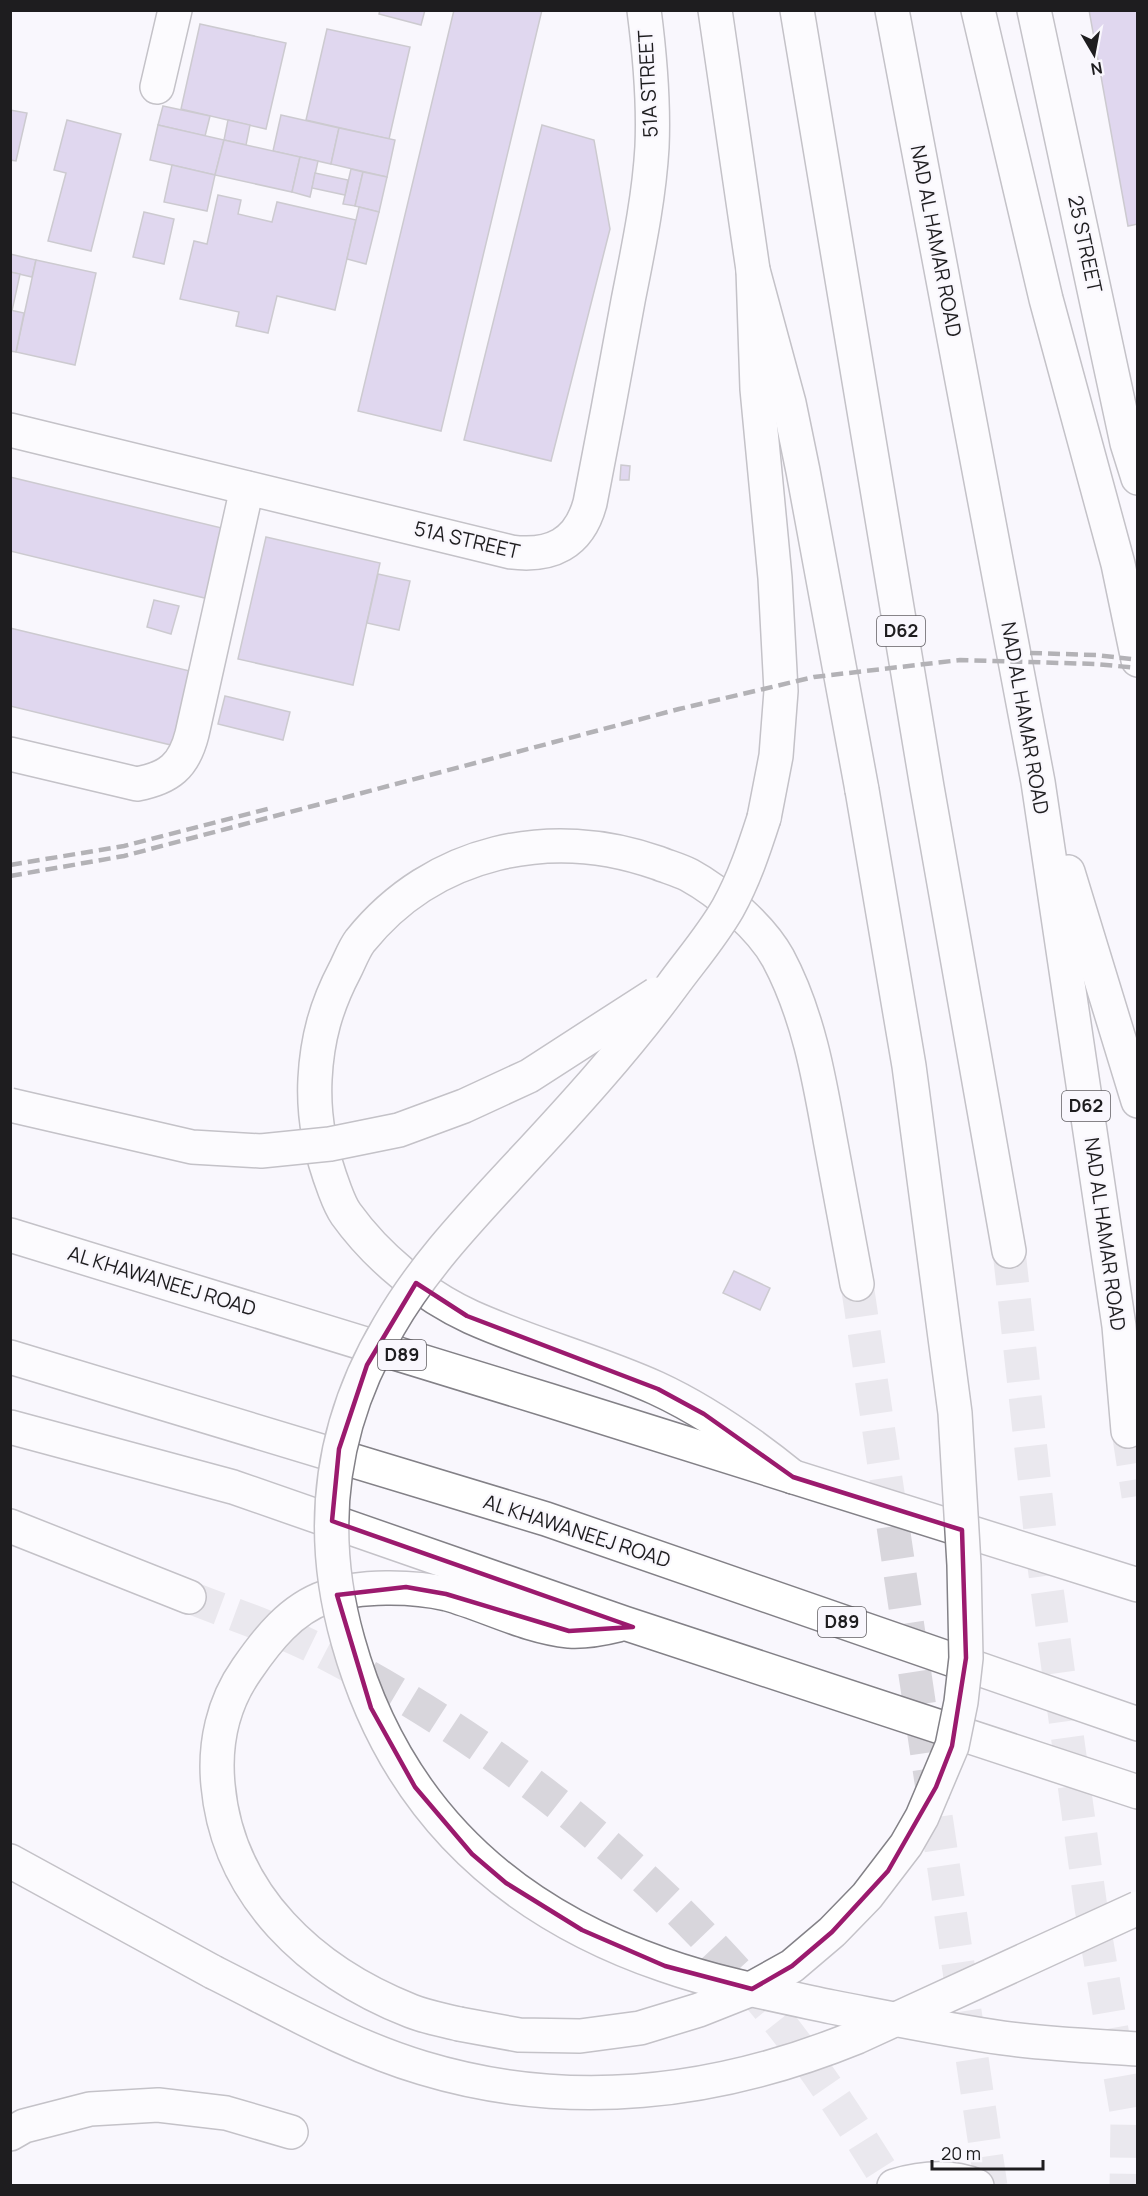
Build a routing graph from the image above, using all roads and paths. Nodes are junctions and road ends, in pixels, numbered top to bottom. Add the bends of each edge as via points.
1 (175, 10) edge
2 (644, 10) edge
3 (715, 10) edge
4 (797, 10) edge
5 (892, 10) edge
6 (978, 10) edge
7 (1034, 10) edge
8 (157, 87) dead end
9 (753, 270) junction
10 (10, 430) edge
11 (1137, 478) edge
12 (247, 488) junction
13 (1137, 660) edge
14 (10, 754) edge
15 (1038, 782) junction
16 (675, 982) junction
17 (1137, 1101) edge
18 (10, 1105) edge
19 (10, 1235) edge
20 (1009, 1251) tunnel mouth
21 (857, 1284) tunnel mouth
22 (10, 1357) edge
23 (10, 1427) edge
24 (1128, 1431) tunnel mouth
25 (793, 1477) junction
26 (10, 1526) edge
27 (1137, 1585) edge
28 (189, 1597) tunnel mouth
29 (624, 1623) junction
30 (1137, 1724) edge
31 (1137, 1792) edge
32 (10, 1862) edge
33 (1137, 1908) edge
34 (1137, 2049) edge
35 (291, 2132) dead end
36 (10, 2134) edge
37 (894, 2186) edge
38 (977, 2186) edge

1 - 8 main road
2 - 12 main road, 51A STREET via 652,100 648,193 590,503 586,519 572,537 554,549 532,555 511,552
3 - 9 main road
4 - 20 main road, D62
5 - 15 main road, NAD AL HAMAR ROAD / D62
6 - 13 main road via 1046,299 1118,564
7 - 11 main road, 25 STREET
9 - 16 main road, bridge via 756,389 775,578 781,691 776,756 764,819 749,863 705,945
9 - 29 main road, bridge via 803,471 909,1066 955,1413 966,1658 951,1746 936,1787 906,1845 867,1896 832,1932 792,1966 737,1995 640,2028 580,2036 519,2035 412,2011 331,1968 277,1922 251,1886 229,1842 216,1761 222,1720 237,1682 290,1617 325,1597 406,1587 446,1594 543,1626 595,1630
10 - 12 main road, 51A STREET
12 - 14 main road via 192,734 180,764 160,778 137,784
15 - 17 main road
15 - 24 main road, NAD AL HAMAR ROAD / D62 via 1119,1326
16 - 18 main road, bridge via 529,1076 399,1130 330,1144 261,1151 192,1147
16 - 34 main road, bridge via 583,1095 438,1253 367,1365 339,1449 332,1492 331,1536 334,1581 343,1623 371,1708 414,1787 472,1854 543,1908 623,1949 665,1966 796,2000 1004,2038
19 - 25 main road, AL KHAWANEEJ ROAD / D89
21 - 25 main road via 817,1068 801,1009 776,954 737,908 687,874 630,853 570,844 510,849 453,868 436,878 401,900 359,942 333,993 317,1047 314,1103 322,1159 343,1211 379,1252 421,1287 467,1316 658,1389 756,1447
22 - 30 main road, AL KHAWANEEJ ROAD / D89 via 546,1519
23 - 29 main road via 233,1487
25 - 27 main road, AL KHAWANEEJ ROAD / D89
26 - 28 main road
29 - 31 main road
32 - 33 main road, bridge via 213,1972 376,2052 468,2080 568,2092 621,2092 725,2080 814,2054
35 - 36 main road via 226,2113 158,2105 90,2109 24,2126
37 - 38 main road via 949,2179

